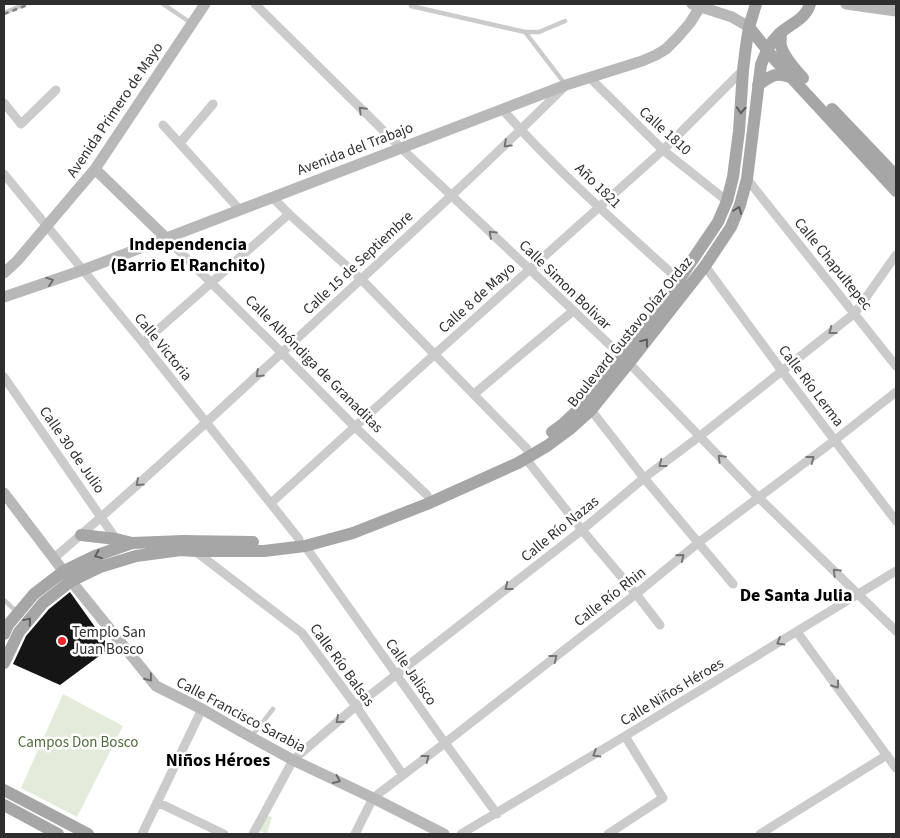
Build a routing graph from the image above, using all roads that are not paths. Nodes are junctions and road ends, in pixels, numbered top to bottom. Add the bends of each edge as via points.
1 (25, 4) edge
2 (163, 4) edge
3 (205, 4) edge
4 (255, 4) edge
5 (756, 4) edge
6 (810, 4) edge
7 (846, 4) edge
8 (411, 5) edge
9 (698, 5) edge
10 (896, 11) edge
11 (4, 13) edge
12 (565, 21) dead end
13 (191, 23) junction
14 (749, 27) junction
15 (525, 32) junction
16 (781, 33) junction
17 (767, 48) junction
18 (743, 70) junction
19 (589, 77) junction
20 (792, 78) junction
21 (566, 85) junction
22 (758, 85) junction
23 (56, 90) dead end
24 (4, 103) edge
25 (212, 104) dead end
26 (502, 109) junction
27 (163, 125) dead end
28 (520, 131) junction
29 (180, 143) junction
30 (400, 148) junction
31 (662, 150) junction
32 (95, 169) junction
33 (4, 174) edge
34 (896, 176) edge
35 (747, 179) junction
36 (896, 191) edge
37 (451, 196) junction
38 (273, 198) junction
39 (727, 201) junction
40 (599, 207) junction
41 (240, 210) junction
42 (289, 214) junction
43 (47, 226) junction
44 (166, 238) junction
45 (896, 254) edge
46 (705, 266) junction
47 (83, 270) junction
48 (530, 270) junction
49 (4, 273) edge
50 (361, 279) junction
51 (678, 280) junction
52 (211, 282) junction
53 (4, 297) edge
54 (573, 311) junction
55 (855, 313) junction
56 (143, 343) junction
57 (282, 353) junction
58 (435, 354) junction
59 (625, 360) junction
60 (896, 366) edge
61 (782, 371) junction
62 (4, 377) edge
63 (896, 392) edge
64 (474, 394) junction
65 (591, 410) junction
66 (206, 423) junction
67 (356, 427) junction
68 (700, 436) junction
69 (835, 440) junction
70 (527, 454) junction
71 (644, 478) junction
72 (4, 493) edge
73 (427, 495) junction
74 (759, 498) junction
75 (271, 504) junction
76 (102, 517) junction
77 (896, 521) edge
78 (582, 530) junction
79 (81, 535) junction
80 (116, 539) junction
81 (302, 542) junction
82 (132, 543) junction
83 (698, 543) junction
84 (195, 551) junction
85 (54, 558) junction
86 (896, 571) edge
87 (68, 576) junction
88 (733, 584) dead end
89 (636, 594) junction
90 (859, 594) junction
91 (4, 600) edge
92 (18, 613) junction
93 (660, 625) dead end
94 (896, 631) edge
95 (797, 632) junction
96 (4, 634) edge
97 (4, 663) edge
98 (397, 675) junction
99 (356, 706) junction
100 (273, 709) dead end
101 (202, 710) junction
102 (625, 736) junction
103 (251, 737) junction
104 (445, 743) junction
105 (887, 755) junction
106 (293, 760) junction
107 (896, 768) edge
108 (403, 775) junction
109 (4, 790) edge
110 (373, 798) junction
111 (157, 802) junction
112 (4, 805) edge
113 (497, 814) junction
114 (58, 834) edge
115 (88, 834) edge
116 (142, 834) edge
117 (224, 834) edge
118 (253, 834) edge
119 (355, 834) edge
120 (444, 834) edge
121 (461, 834) edge
122 (608, 834) edge
123 (760, 834) edge

1 - 11 lane
2 - 13 lane
3 - 13 street, Avenida Primero de Mayo
30 -> 4 street, Calle Simon Bolivar
5 - 14 main road, Boulevard Gustavo Díaz Ordaz
6 - 16 main road, Boulevard Gustavo Díaz Ordaz via 804,14
7 - 10 street
8 - 15 lane
9 - 14 street
9 - 19 street, Avenida del Trabajo via 690,23 666,49
12 - 15 lane via 539,32
13 - 32 street, Avenida Primero de Mayo
14 - 17 main road
14 - 18 main road, Boulevard Gustavo Díaz Ordaz
15 - 21 lane
16 - 17 main road, Boulevard Gustavo Díaz Ordaz
16 - 34 main road via 781,45 796,70
17 - 20 main road
17 - 22 main road, Boulevard Gustavo Díaz Ordaz
18 - 31 street, Calle 8 de Mayo
18 -> 39 main road, Boulevard Gustavo Díaz Ordaz via 739,131
19 - 21 street, Avenida del Trabajo
19 - 31 street, Calle 1810
20 - 22 main road via 775,74
20 - 36 main road
21 - 26 street, Avenida del Trabajo
21 - 28 street, Calle 15 de Septiembre
22 - 35 main road, Boulevard Gustavo Díaz Ordaz
23 - 24 street via 21,124
25 - 29 street
26 - 28 street, Año 1821
26 - 30 street, Avenida del Trabajo
27 - 29 street
28 -> 37 street, Calle 15 de Septiembre
28 - 40 street, Año 1821
29 - 41 street
30 - 37 street, Calle Simon Bolivar
30 - 38 street, Avenida del Trabajo
31 - 39 street, Calle 1810
31 - 40 street, Calle 8 de Mayo
32 - 43 street, Avenida Primero de Mayo
32 - 44 street, Calle Alhóndiga de Granaditas
33 - 43 street, Calle Victoria
46 -> 35 main road, Boulevard Gustavo Díaz Ordaz via 731,227
35 - 55 street, Calle Chapultepec
48 -> 37 street, Calle Simon Bolivar
37 - 50 street, Calle 15 de Septiembre
38 - 41 street, Avenida del Trabajo
38 - 42 street
39 - 51 main road, Boulevard Gustavo Díaz Ordaz via 718,222
40 - 48 street, Calle 8 de Mayo
40 - 51 street, Año 1821
41 - 44 street, Avenida del Trabajo
42 - 50 street
42 - 52 street
43 - 47 street, Calle Victoria
43 - 49 street, Avenida Primero de Mayo
44 - 47 street, Avenida del Trabajo
44 - 52 street, Calle Alhóndiga de Granaditas
45 - 55 street, Calle Río Nazas
59 -> 46 main road, Boulevard Gustavo Díaz Ordaz
46 - 61 street, Calle Río Lerma
53 -> 47 street, Avenida del Trabajo
47 - 56 street, Calle Victoria
48 - 54 street, Calle Simon Bolivar
48 - 58 street, Calle 8 de Mayo
50 - 57 street, Calle 15 de Septiembre
50 - 58 street
51 - 59 main road, Boulevard Gustavo Díaz Ordaz
52 - 56 street
52 - 57 street, Calle Alhóndiga de Granaditas
54 - 59 street, Calle Simon Bolivar
54 - 64 street
55 - 60 street, Calle Chapultepec
55 -> 61 street, Calle Río Nazas
56 - 66 street, Calle Victoria
57 -> 66 street, Calle 15 de Septiembre
57 - 67 street, Calle Alhóndiga de Granaditas
58 - 64 street
58 - 67 street, Calle 8 de Mayo
59 - 65 main road, Boulevard Gustavo Díaz Ordaz
59 - 68 street, Calle Simon Bolivar
59 - 70 main road, Boulevard Gustavo Díaz Ordaz via 586,402
61 - 68 street, Calle Río Nazas
61 - 69 street, Calle Río Lerma
62 - 76 street, Calle 30 de Julio
63 - 69 street, Calle Río Rhin
64 - 70 street
65 - 70 main road, Boulevard Gustavo Díaz Ordaz via 547,446
65 - 71 street
66 - 75 street, Calle Victoria
66 -> 76 street, Calle 15 de Septiembre
67 - 73 street, Calle Alhóndiga de Granaditas
67 - 75 street, Calle 8 de Mayo
68 -> 71 street, Calle Río Nazas
74 -> 68 street, Calle Simon Bolivar
74 -> 69 street, Calle Río Rhin
69 - 77 street, Calle Río Lerma
70 - 73 main road, Boulevard Gustavo Díaz Ordaz via 515,456
70 - 78 street
70 - 81 main road, Boulevard Gustavo Díaz Ordaz via 518,464 353,533
71 - 78 street, Calle Río Nazas
71 - 83 street
72 - 85 street, Calle Francisco Sarabia
73 - 81 main road, Boulevard Gustavo Díaz Ordaz
74 - 83 street, Calle Río Rhin
90 -> 74 street, Calle Simon Bolivar
75 - 81 street, Calle Victoria
76 - 79 street, Calle 15 de Septiembre
76 - 80 street, Calle 30 de Julio
78 - 89 street
78 -> 98 street, Calle Río Nazas
79 - 80 main road
79 - 85 street, Calle 15 de Septiembre
80 - 82 main road
81 - 82 main road, Boulevard Gustavo Díaz Ordaz
81 - 84 main road, Boulevard Gustavo Díaz Ordaz via 264,550
81 - 98 street, Calle Jalisco
82 -> 87 main road, Boulevard Gustavo Díaz Ordaz via 95,556
83 - 88 street
89 -> 83 street, Calle Río Rhin
84 - 87 main road, Boulevard Gustavo Díaz Ordaz via 136,556
84 - 99 street, Calle Río Balsas via 302,632
85 - 87 street, Calle Francisco Sarabia
86 - 90 street, Calle Niños Héroes
87 - 92 main road, Boulevard Gustavo Díaz Ordaz via 34,594
97 -> 87 main road, Boulevard Gustavo Díaz Ordaz via 19,632
87 -> 101 street, Calle Francisco Sarabia via 156,686
89 - 93 street
104 -> 89 street, Calle Río Rhin
90 - 94 street, Calle Simon Bolivar
90 - 95 street, Calle Niños Héroes
91 - 92 lane
92 - 96 main road, Boulevard Gustavo Díaz Ordaz
95 -> 102 street, Calle Niños Héroes
95 -> 105 street
98 - 99 street, Calle Río Nazas
98 - 104 street, Calle Jalisco
99 -> 106 street, Calle Río Nazas
99 - 108 street, Calle Río Balsas
100 - 103 lane
101 - 103 street, Calle Francisco Sarabia
101 - 111 street
102 -> 113 street, Calle Niños Héroes
102 - 122 street via 663,798
103 - 106 street, Calle Francisco Sarabia
108 -> 104 street, Calle Río Rhin
104 - 113 street, Calle Jalisco
105 - 107 street
105 - 123 street
106 -> 110 street, Calle Francisco Sarabia
106 - 118 street, Calle Río Nazas
108 - 110 street, Calle Río Rhin
109 - 115 main road
110 - 119 street, Calle Río Rhin
110 - 120 street, Calle Francisco Sarabia
111 - 116 street
111 - 117 street
112 - 114 main road
113 - 121 street, Calle Niños Héroes

